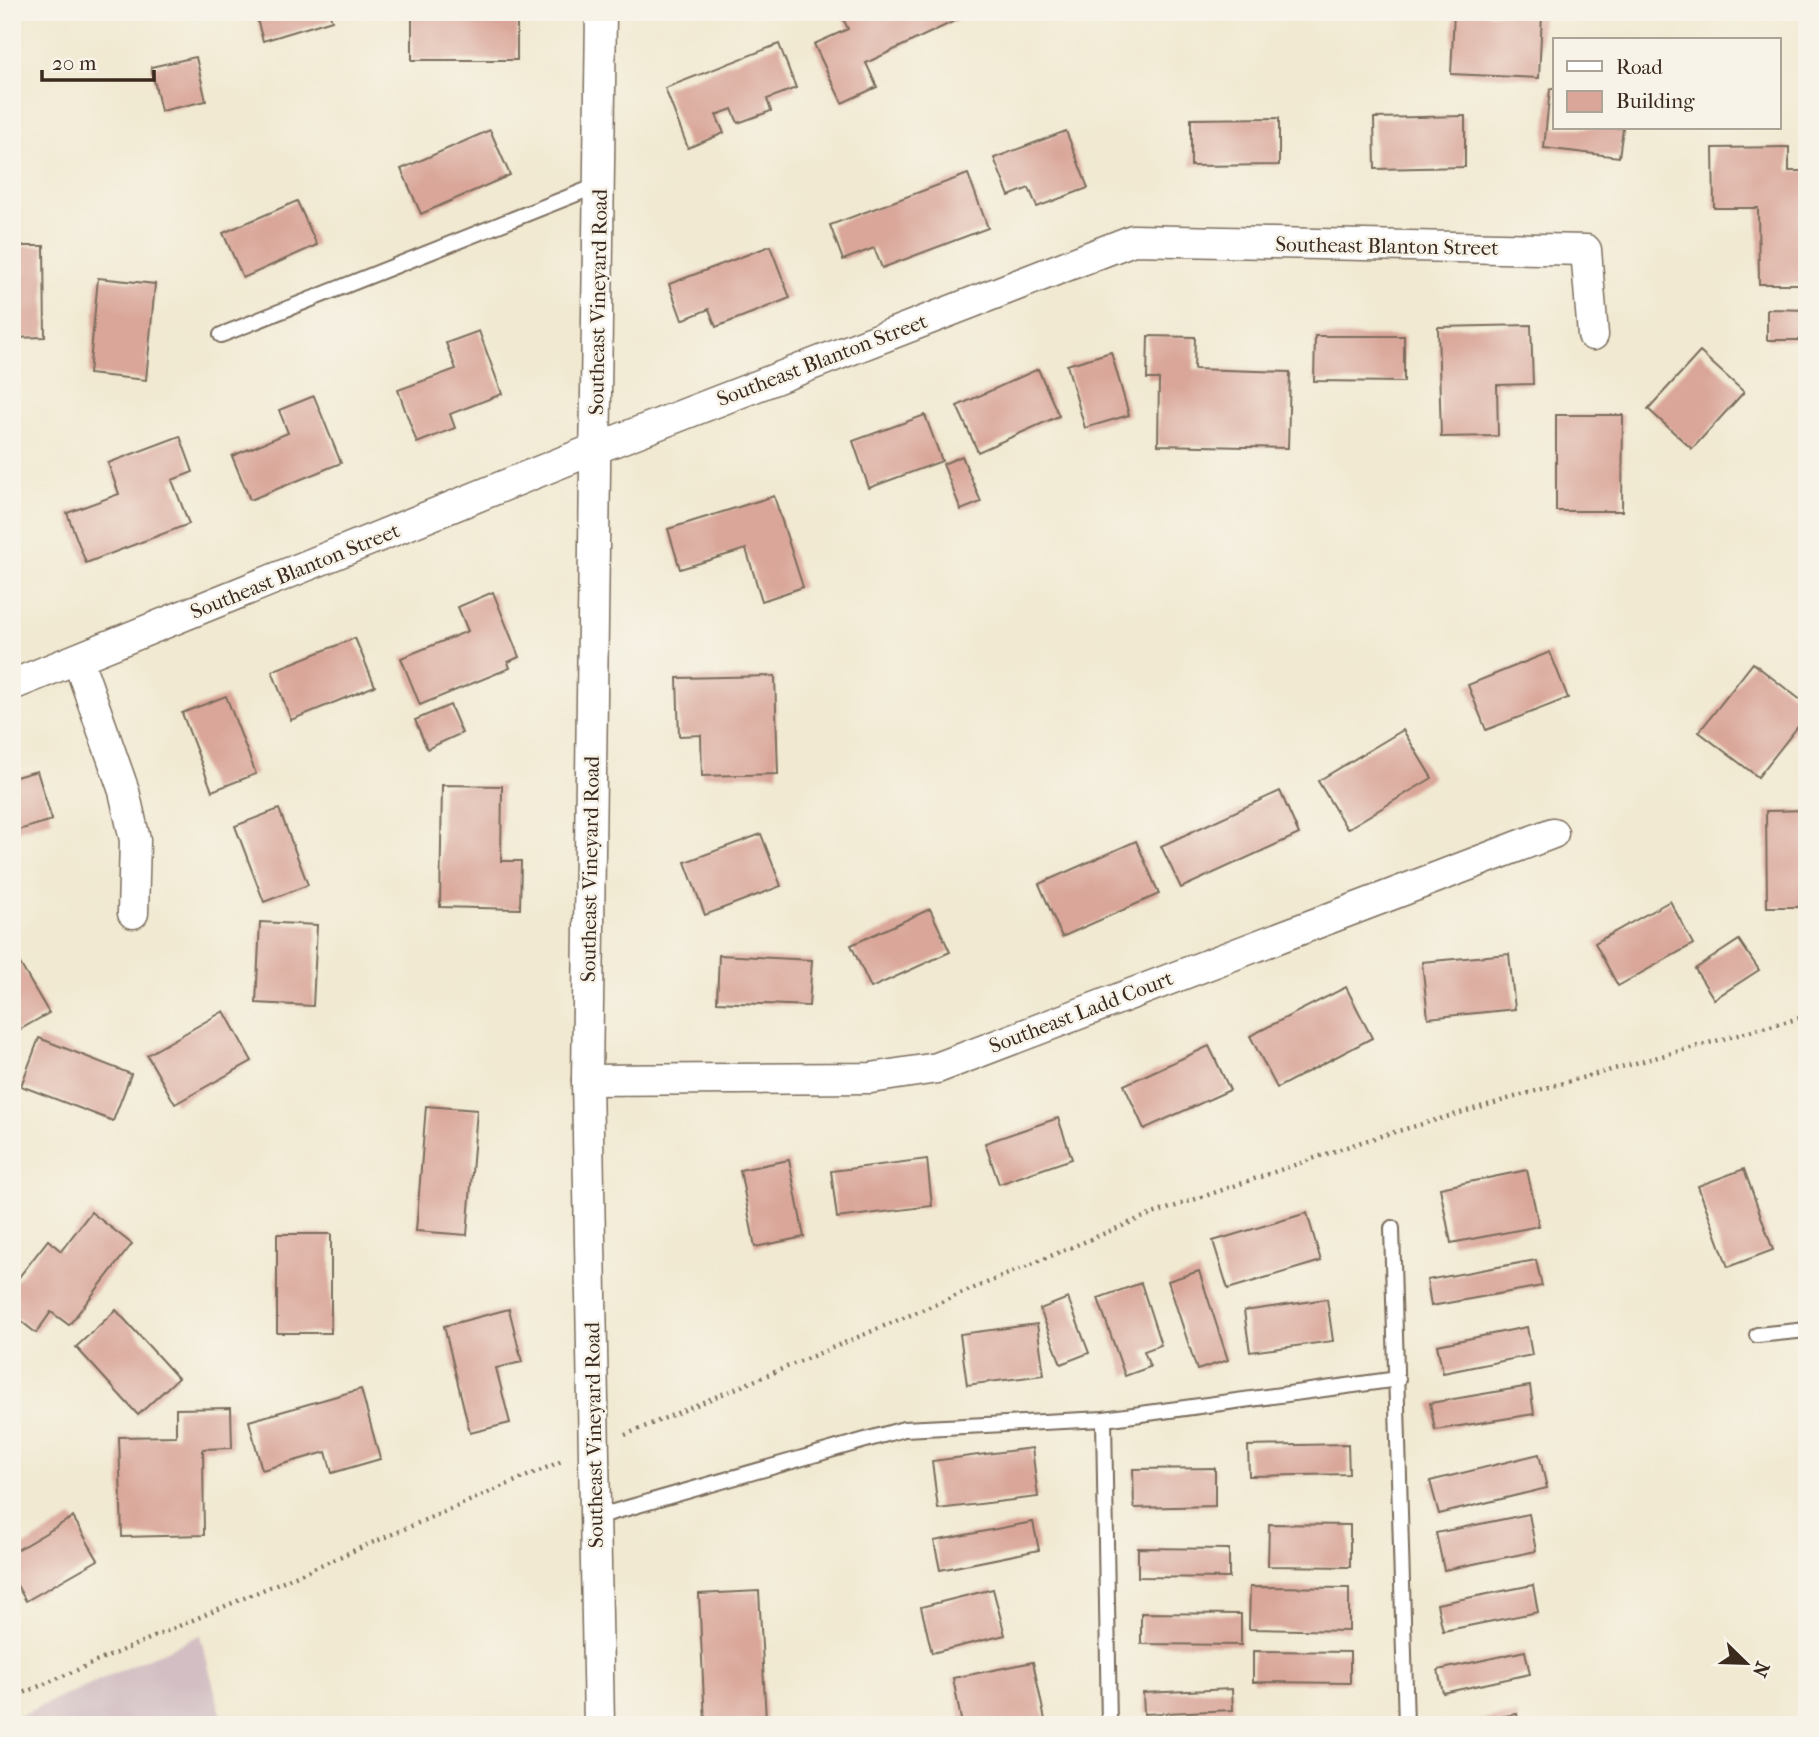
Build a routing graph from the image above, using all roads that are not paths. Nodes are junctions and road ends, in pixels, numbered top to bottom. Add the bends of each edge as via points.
1 (601, 12) edge
2 (599, 185) junction
3 (221, 335) dead end
4 (1593, 335) dead end
5 (597, 448) junction
6 (78, 660) junction
7 (12, 685) edge
8 (1553, 832) dead end
9 (133, 913) dead end
10 (587, 1080) junction
11 (1392, 1228) dead end
12 (1807, 1330) edge
13 (1757, 1335) dead end
14 (1398, 1379) junction
15 (1104, 1419) junction
16 (596, 1517) junction
17 (599, 1725) edge
18 (1109, 1725) edge
19 (1406, 1725) edge

1 - 2 street, Southeast Vineyard Road
2 - 3 lane
2 - 5 street, Southeast Vineyard Road
4 - 5 street, Southeast Blanton Street via 1586,250 1133,240
5 - 6 street, Southeast Blanton Street
5 - 10 street, Southeast Vineyard Road
6 - 7 street, Southeast Blanton Street
6 - 9 street via 124,791 135,840
8 - 10 street, Southeast Ladd Court via 937,1068 871,1078
10 - 16 street, Southeast Vineyard Road
11 - 14 lane
12 - 13 lane
14 - 15 lane
14 - 19 lane
15 - 16 lane via 904,1429
15 - 18 lane
16 - 17 street, Southeast Vineyard Road

